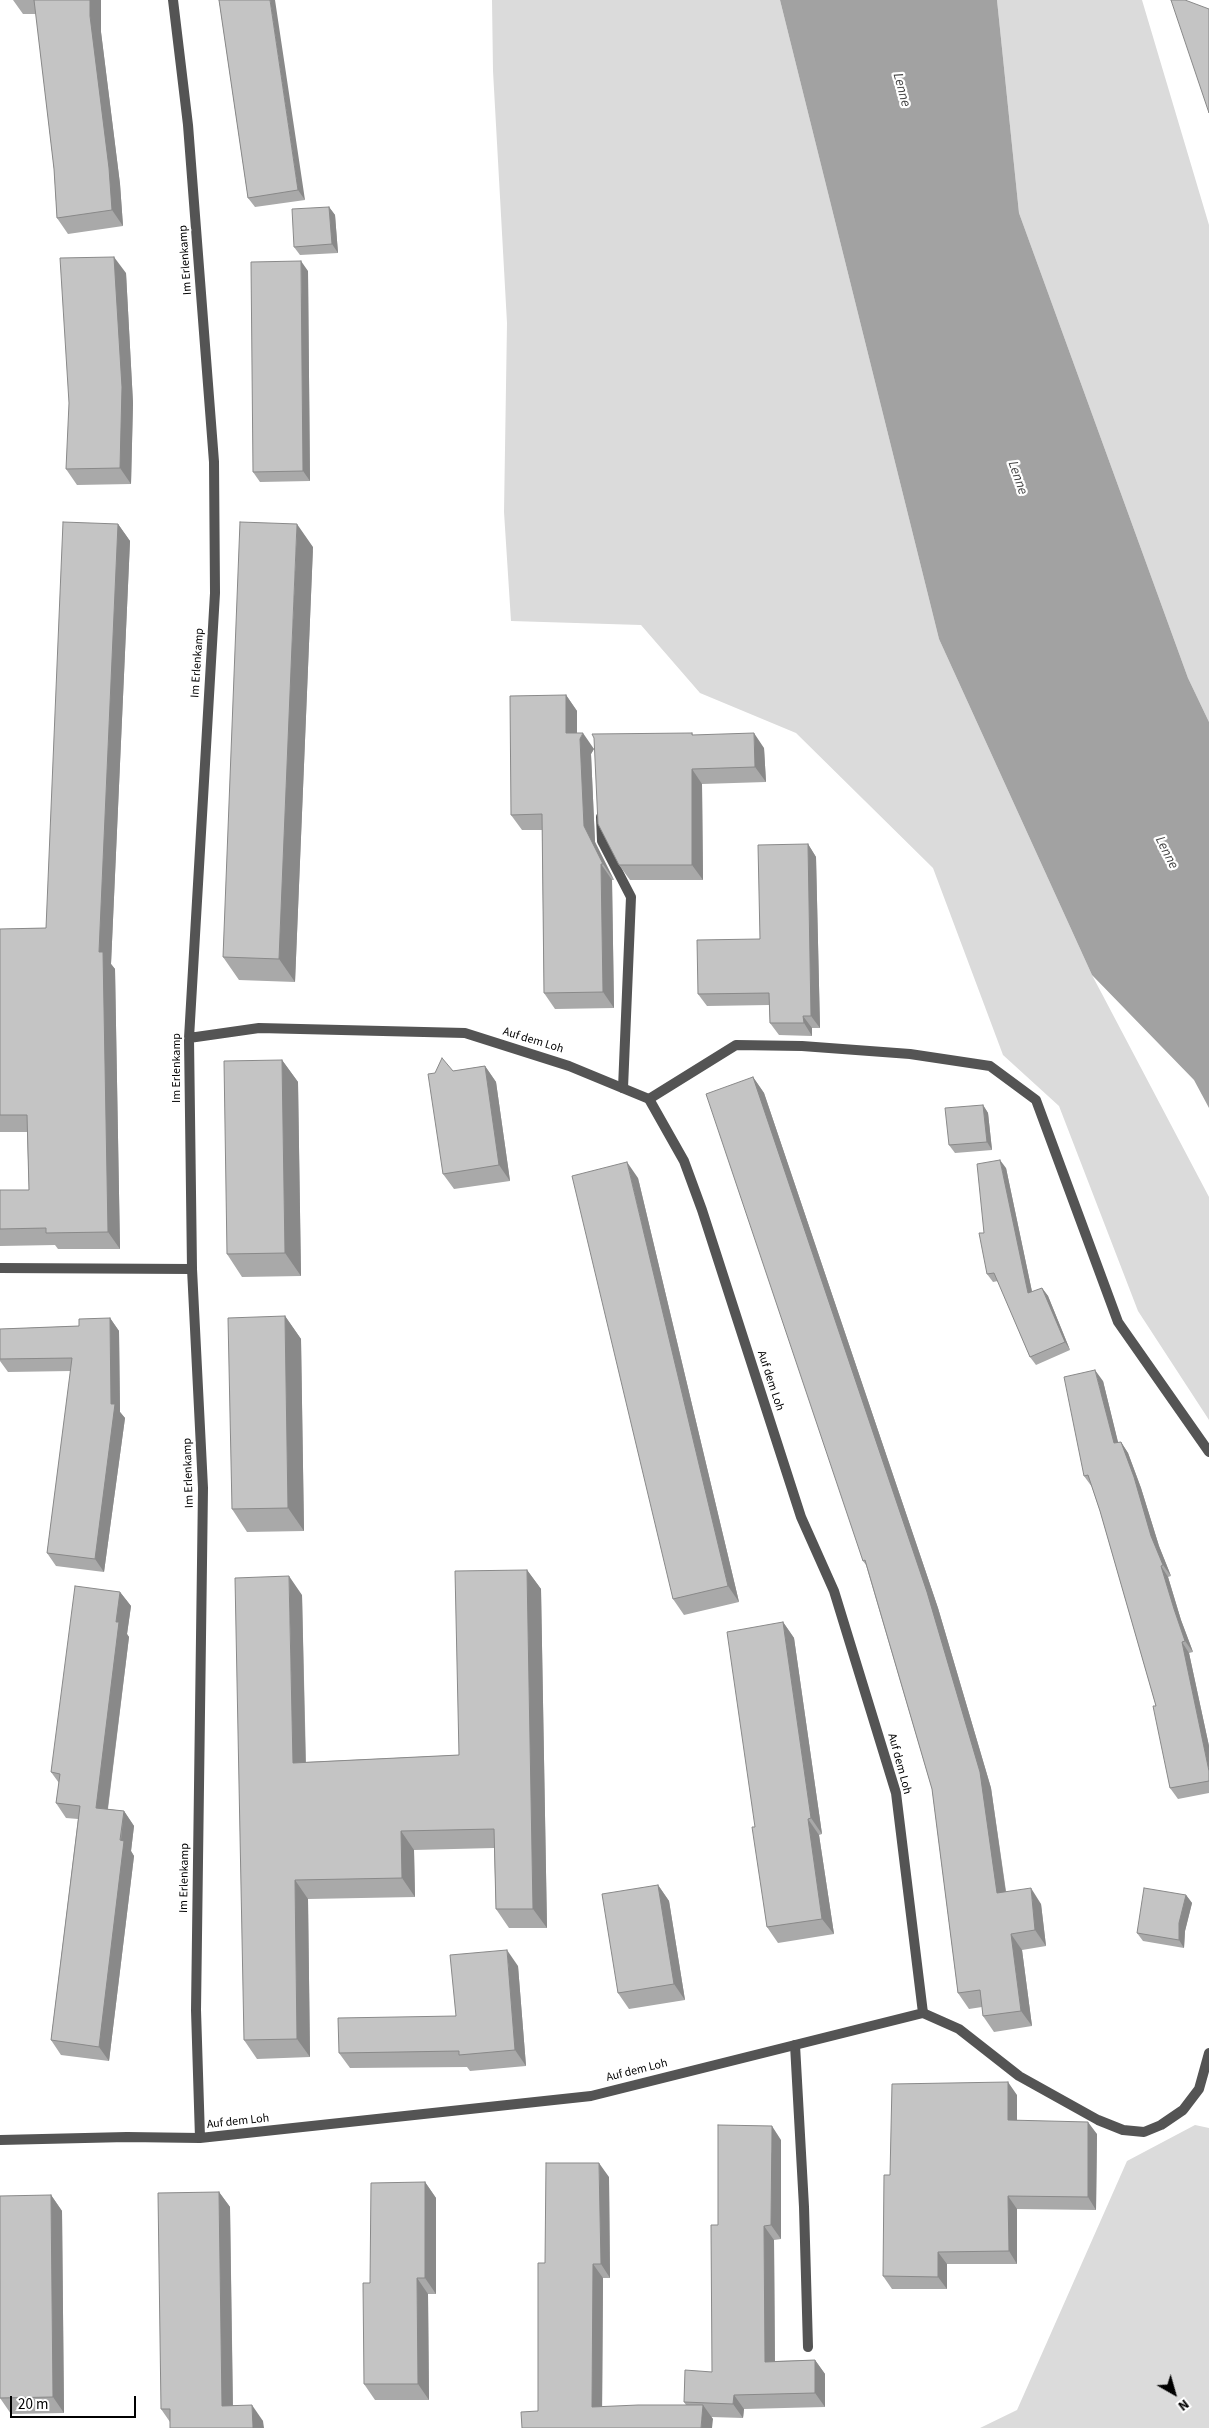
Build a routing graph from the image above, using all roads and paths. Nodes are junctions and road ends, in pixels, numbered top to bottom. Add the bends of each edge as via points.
1 (173, 0) edge
2 (600, 802) edge
3 (189, 1038) junction
4 (623, 1088) junction
5 (649, 1099) junction
6 (0, 1268) edge
7 (192, 1269) junction
8 (1209, 1452) edge
9 (924, 2013) junction
10 (795, 2045) junction
11 (1209, 2052) edge
12 (200, 2138) junction
13 (0, 2140) edge
14 (808, 2347) dead end

1 - 3 street, Im Erlenkamp via 188,125 214,462 215,593
2 - 4 street via 602,841 631,897
3 - 4 street, Auf dem Loh via 259,1028 465,1033 569,1066
3 - 7 street, Im Erlenkamp
4 - 5 street, Auf dem Loh
5 - 8 street via 736,1045 910,1054 990,1066 1036,1100 1118,1322
5 - 9 street, Auf dem Loh via 690,1177 801,1517 834,1591 896,1792
6 - 7 street
7 - 12 street, Im Erlenkamp via 203,1488 196,2010
9 - 10 street, Auf dem Loh
9 - 11 street via 960,2029 1019,2076 1098,2120 1123,2130 1144,2132 1183,2110 1199,2090
10 - 12 street, Auf dem Loh via 590,2096
10 - 14 street
12 - 13 street, Auf dem Loh

